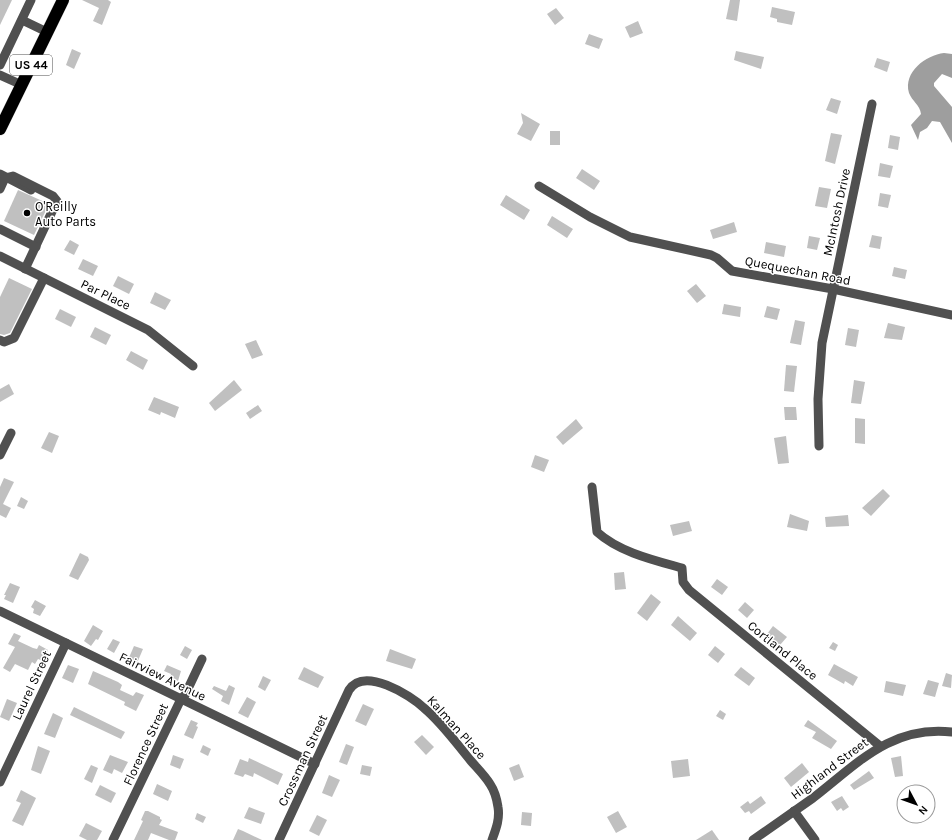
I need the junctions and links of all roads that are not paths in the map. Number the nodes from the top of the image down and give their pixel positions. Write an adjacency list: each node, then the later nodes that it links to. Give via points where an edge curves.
1 (31, 0): 3 (street)
2 (63, 0): 4 (highway, US 44)
3 (22, 20): 4 (street); 5 (street)
4 (47, 32): 8 (highway, US 44)
5 (2, 54): 6 (street)
6 (0, 65)
7 (0, 75): 8 (street)
8 (22, 85): 10 (highway, US 44)
9 (872, 104): 19 (street, McIntosh Drive)
10 (0, 130)
11 (3, 176): 13 (street); 15 (street, via 57,203)
12 (539, 186): 19 (street, Quequechan Road, via 630,237 710,255 732,271)
13 (0, 189)
14 (0, 229): 15 (street)
15 (36, 247): 17 (street)
16 (0, 258): 17 (street, Par Place)
17 (25, 269): 18 (street, Par Place)
18 (44, 278): 21 (street, via 14,338 4,342); 22 (street, Par Place, via 148,330)
19 (833, 289): 20 (street, Quequechan Road); 24 (street, McIntosh Drive, via 819,366)
20 (952, 315)
21 (0, 340)
22 (193, 366)
23 (11, 433): 25 (street)
24 (819, 446)
25 (0, 455)
26 (592, 487): 33 (street, Cortland Place, via 597,532 604,539 647,559 682,568 683,582 689,590)
27 (0, 611): 28 (street, Fairview Avenue)
28 (66, 643): 31 (street, Fairview Avenue); 35 (street, Laurel Street)
29 (202, 659): 31 (street, Florence Street)
30 (349, 690): 34 (street, Crossman Street); 39 (street, Kalman Place, via 359,682 380,683 406,695 432,715 490,784 499,812)
31 (181, 699): 34 (street, Fairview Avenue); 37 (street, Florence Street)
32 (952, 732): 33 (street, Highland Street, via 940,730 904,735)
33 (880, 746): 36 (street, Highland Street)
34 (315, 764): 38 (street, Crossman Street)
35 (0, 782)
36 (794, 811): 40 (street, Highland Street); 41 (street)
37 (113, 840)
38 (279, 840)
39 (492, 840)
40 (753, 840)
41 (815, 840)

